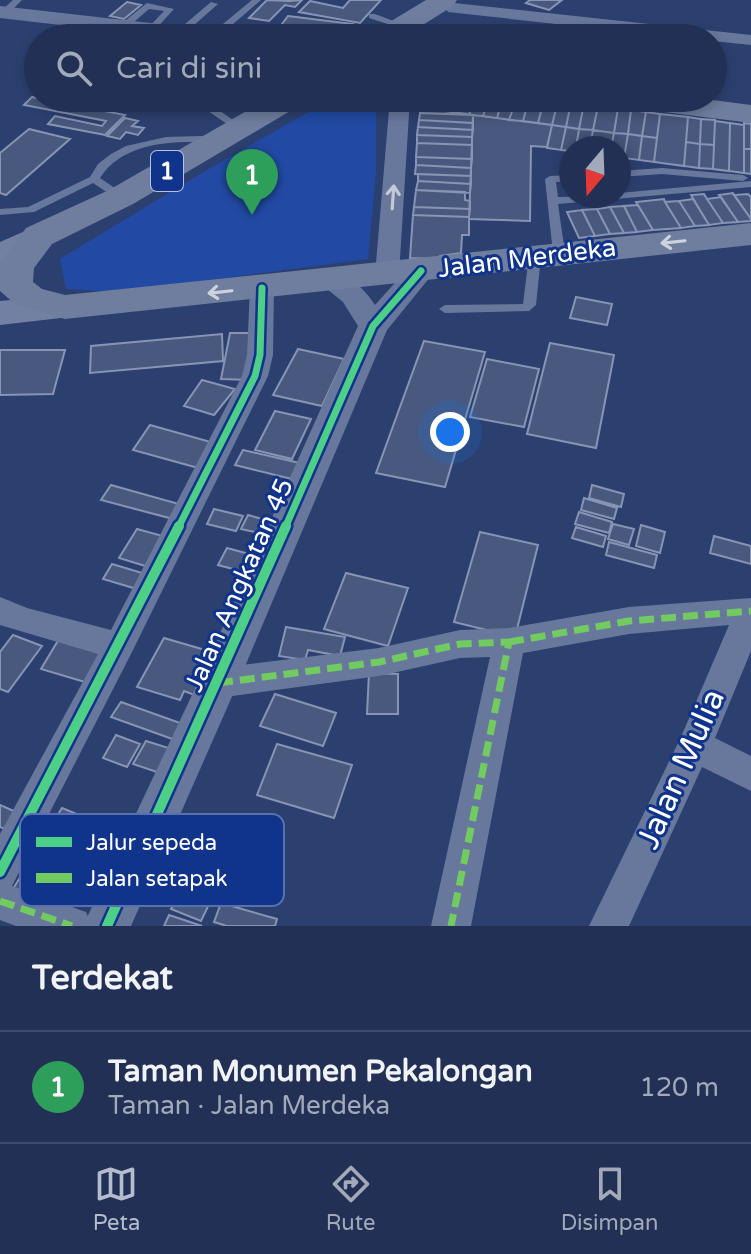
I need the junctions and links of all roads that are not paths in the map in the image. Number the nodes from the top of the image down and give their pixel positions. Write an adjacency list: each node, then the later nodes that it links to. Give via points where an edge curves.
1 (257, 0): 7 (lane)
2 (455, 3): 8 (highway); 9 (street)
3 (214, 4): 6 (lane)
4 (7, 8): 5 (street)
5 (111, 24)
6 (190, 24)
7 (235, 24)
8 (406, 24)
9 (606, 24)
10 (626, 24): 11 (street)
11 (683, 24)
12 (727, 29): 13 (street)
13 (751, 32)
14 (727, 37): 15 (street)
15 (751, 40)
16 (727, 97): 17 (highway)
17 (751, 100)
18 (727, 111): 22 (highway)
19 (215, 112): 21 (lane, via 230,122)
20 (400, 112): 35 (street, one-way to 20)
21 (257, 114): 26 (highway, 1)
22 (751, 114)
23 (631, 173): 25 (lane, via 662,171)
24 (559, 179): 28 (lane, via 550,179)
25 (751, 182): 27 (lane)
26 (107, 188): 30 (lane, via 30,210); 32 (highway, 1)
27 (631, 195)
28 (554, 201): 29 (lane); 33 (lane)
29 (559, 201)
30 (0, 212)
31 (751, 234): 33 (highway, Jalan Merdeka / 1, one-way to 33)
32 (39, 236): 34 (main road); 38 (highway, 1, via 16,266 16,287 29,297)
33 (547, 255): 35 (highway, Jalan Merdeka / 1); 39 (lane, via 525,308)
34 (0, 256)
35 (404, 273): 36 (highway, Jalan Merdeka / 1); 41 (street, Jalan Angkatan 45)
36 (330, 280): 37 (highway, Jalan Merdeka / 1); 41 (street, via 354,296)
37 (262, 288): 38 (highway, Jalan Merdeka / 1, one-way to 38); 45 (street, via 255,376)
38 (65, 307): 40 (main road)
39 (445, 309)
40 (0, 313)
41 (373, 326): 46 (street, Jalan Angkatan 45)
42 (0, 610): 45 (street)
43 (751, 612): 44 (street, via 634,619); 47 (street, Jalan Mulia)
44 (509, 642): 46 (street, via 460,644 379,662); 57 (street)
45 (119, 646): 49 (street)
46 (218, 683): 50 (street, Jalan Angkatan 45)
47 (695, 745): 48 (street); 58 (street, Jalan Mulia)
48 (751, 774)
49 (31, 814)
50 (158, 814)
51 (20, 834): 52 (street)
52 (0, 872)
53 (0, 901): 55 (street)
54 (116, 906): 56 (street, Jalan Angkatan 45)
55 (72, 926)
56 (107, 926)
57 (451, 926)
58 (609, 926)

